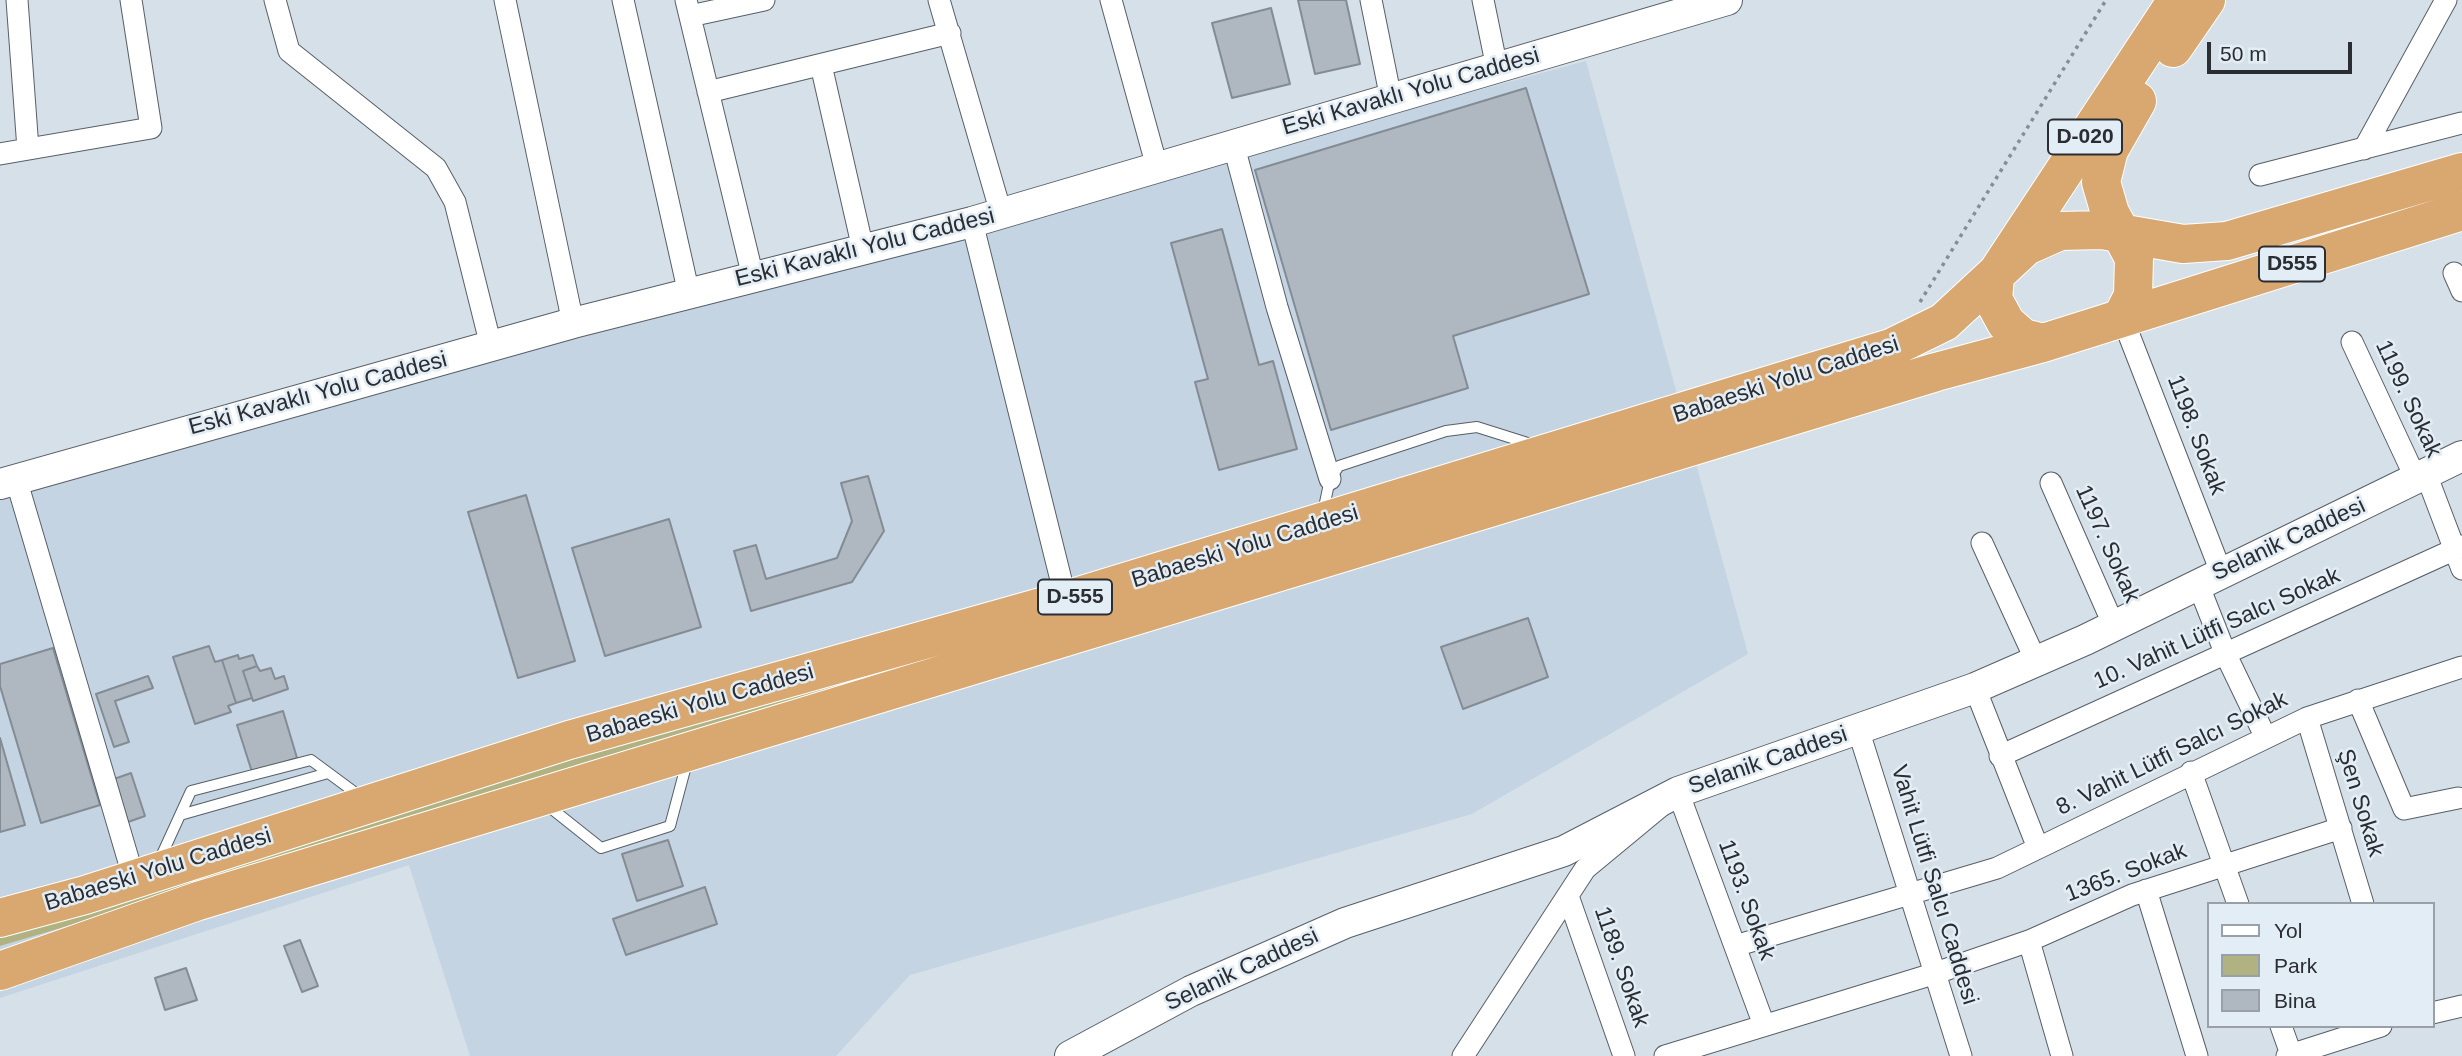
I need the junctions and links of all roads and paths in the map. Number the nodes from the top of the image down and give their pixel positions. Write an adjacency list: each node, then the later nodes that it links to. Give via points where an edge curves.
1 (18, 0): 24 (street)
2 (131, 0): 24 (street, via 151,128)
3 (275, 0): 43 (street, via 289,51 436,168 455,202)
4 (505, 0): 40 (street)
5 (623, 0): 37 (street)
6 (764, 0): 16 (street)
7 (939, 0): 17 (street)
8 (1111, 0): 27 (street)
9 (1371, 0): 21 (street)
10 (1483, 0): 19 (street)
11 (1727, 0): 19 (street, Eski Kavaklı Yolu Caddesi)
12 (2106, 0): 38 (path)
13 (2176, 0): 35 (highway, D-020)
14 (2206, 0): 33 (highway, D-020, via 2131,109 2103,167 2104,197)
15 (2445, 0): 25 (street)
16 (688, 8): 20 (street)
17 (950, 33): 18 (street); 31 (street)
18 (821, 65): 20 (street); 34 (street)
19 (1497, 68): 21 (street, Eski Kavaklı Yolu Caddesi)
20 (708, 92): 36 (street)
21 (1391, 99): 23 (street, Eski Kavaklı Yolu Caddesi)
22 (2462, 123): 25 (street)
23 (1233, 143): 27 (street, Eski Kavaklı Yolu Caddesi); 47 (street)
24 (28, 149): 26 (street)
25 (2364, 149): 29 (street)
26 (0, 153)
27 (1157, 167): 31 (street, Eski Kavaklı Yolu Caddesi)
28 (2462, 172): 33 (highway, Babaeski Yolu Caddesi / D-555, via 2227,242 2183,244)
29 (2260, 176)
30 (2462, 211): 39 (highway, Babaeski Yolu Caddesi / D555)
31 (1001, 213): 32 (street, Eski Kavaklı Yolu Caddesi)
32 (972, 222): 34 (street, Eski Kavaklı Yolu Caddesi); 55 (street)
33 (2120, 233): 35 (highway, Babaeski Yolu Caddesi / D-555, via 2060,230 2026,246); 39 (highway, via 2136,272 2133,296)
34 (863, 249): 36 (street, Eski Kavaklı Yolu Caddesi)
35 (1995, 276): 42 (highway, via 1993,299 2006,323 2023,338); 44 (highway, Babaeski Yolu Caddesi / D-555, via 1944,322 1891,348)
36 (753, 277): 37 (street, Eski Kavaklı Yolu Caddesi)
37 (689, 294): 40 (street, Eski Kavaklı Yolu Caddesi)
38 (1920, 303)
39 (2122, 317): 42 (highway, Babaeski Yolu Caddesi / D-555); 54 (street, 1198. Sokak)
40 (573, 323): 43 (street, Eski Kavaklı Yolu Caddesi)
41 (2352, 342): 46 (street, 1199. Sokak)
42 (2043, 343): 65 (highway, Babaeski Yolu Caddesi / D-555, via 1905,381)
43 (491, 346): 48 (street, Eski Kavaklı Yolu Caddesi)
44 (1557, 452): 47 (lane, via 1477,427 1446,431 1339,466); 50 (highway, Babaeski Yolu Caddesi / D-555)
45 (2462, 456): 46 (street, Selanik Caddesi)
46 (2421, 477): 52 (street, 1199. Sokak); 54 (street, Selanik Caddesi)
47 (1330, 479): 50 (lane)
48 (8, 481): 77 (street)
49 (2051, 483): 56 (street, 1197. Sokak)
50 (1320, 525): 55 (highway, Babaeski Yolu Caddesi / D-555)
51 (1982, 544): 58 (street)
52 (2459, 548): 53 (street, 1199. Sokak); 57 (street, 10. Vahit Lütfi Salcı Sokak)
53 (2462, 569)
54 (2209, 578): 56 (street, Selanik Caddesi); 57 (street, 1198. Sokak)
55 (1066, 600): 72 (highway, Babaeski Yolu Caddesi / D-555, via 569,740)
56 (2114, 625): 58 (street, Selanik Caddesi)
57 (2226, 655): 64 (street, 1198. Sokak); 66 (street, 10. Vahit Lütfi Salcı Sokak)
58 (2036, 662): 60 (street, Selanik Caddesi)
59 (2462, 667): 61 (street, 8. Vahit Lütfi Salcı Sokak)
60 (1975, 688): 63 (street, Selanik Caddesi); 66 (street)
61 (2358, 700): 62 (street, 8. Vahit Lütfi Salcı Sokak); 71 (street, via 2404,809)
62 (2307, 718): 64 (street, 8. Vahit Lütfi Salcı Sokak); 74 (street, Şen Sokak)
63 (1858, 729): 69 (street, Selanik Caddesi); 79 (street, Vahit Lütfi Salcı Caddesi)
64 (2265, 736): 67 (street, 8. Vahit Lütfi Salcı Sokak)
65 (689, 753): 70 (highway, Babaeski Yolu Caddesi / D-555); 70 (lane, via 670,826 601,848)
66 (2000, 756): 75 (street)
67 (2191, 772): 75 (street, 8. Vahit Lütfi Salcı Sokak); 76 (street)
68 (328, 773): 72 (lane); 73 (lane); 73 (lane, via 311,760 191,791)
69 (1678, 792): 80 (street, via 1585,869); 85 (street, 1193. Sokak); 95 (street, Selanik Caddesi, via 1564,851 1345,923 1191,991)
70 (538, 797): 86 (highway, Babaeski Yolu Caddesi / D-555, via 198,901)
71 (2461, 802)
72 (369, 803): 77 (highway, Babaeski Yolu Caddesi / D-555)
73 (180, 815): 77 (lane)
74 (2341, 828): 76 (street, 1365. Sokak); 82 (street, Şen Sokak)
75 (2038, 848): 79 (street, 8. Vahit Lütfi Salcı Sokak, via 1997,868)
76 (2224, 864): 78 (street, 1365. Sokak); 81 (street)
77 (144, 876): 83 (highway, Babaeski Yolu Caddesi / D-555)
78 (2146, 890): 84 (street, 1365. Sokak); 101 (street)
79 (1908, 894): 85 (street, 8. Vahit Lütfi Salcı Sokak); 87 (street, Vahit Lütfi Salcı Caddesi)
80 (1568, 896): 96 (street); 97 (street, 1189. Sokak)
81 (2237, 902)
82 (2362, 902)
83 (0, 918)
84 (2029, 941): 87 (street, 1365. Sokak); 100 (street)
85 (1735, 946): 90 (street, 1193. Sokak)
86 (0, 971)
87 (1933, 974): 90 (street, 1365. Sokak); 99 (street, Vahit Lütfi Salcı Caddesi)
88 (2462, 1007): 89 (street)
89 (2434, 1013)
90 (1764, 1025): 98 (street, 1365. Sokak)
91 (2282, 1028): 94 (street)
92 (2377, 1028): 93 (street)
93 (2341, 1048): 94 (street)
94 (2289, 1055)
95 (1070, 1056)
96 (1463, 1056)
97 (1623, 1056)
98 (1665, 1056)
99 (1961, 1056)
100 (2062, 1056)
101 (2197, 1056)

